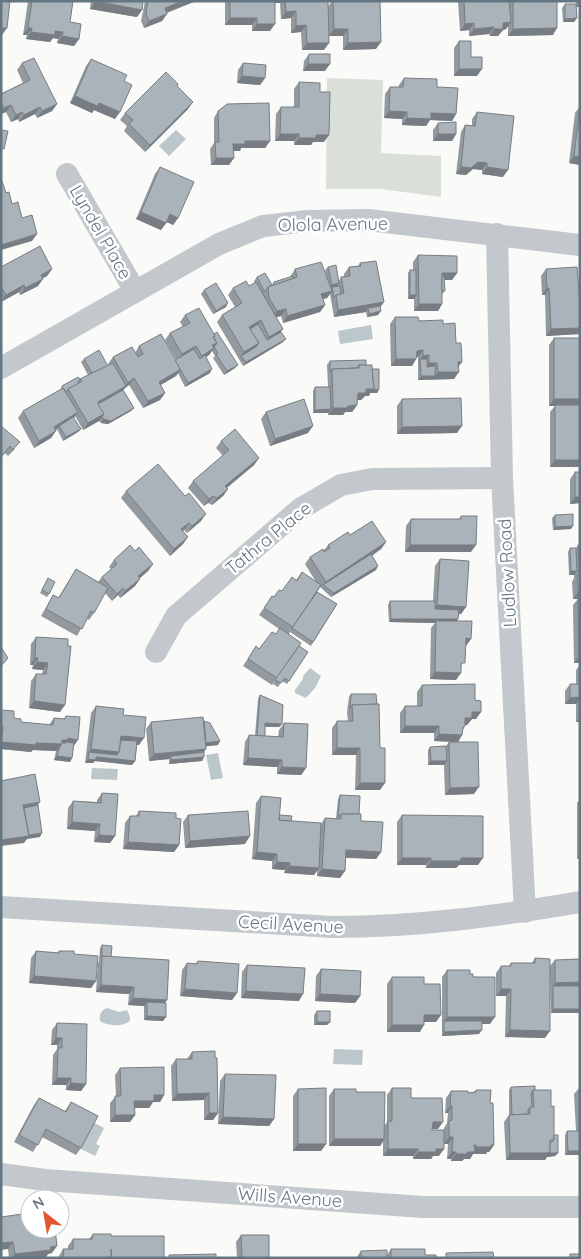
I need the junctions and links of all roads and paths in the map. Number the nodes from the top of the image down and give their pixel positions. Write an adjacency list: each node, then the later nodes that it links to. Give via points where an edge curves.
1 (67, 174): 4 (street, Lyndel Place)
2 (497, 234): 3 (street, Olola Avenue); 4 (street, Olola Avenue, via 368,220 263,226 219,244); 6 (street, Ludlow Road)
3 (580, 245)
4 (135, 291): 5 (street, Olola Avenue)
5 (1, 368)
6 (502, 478): 7 (street, Tathra Place, via 372,478 342,485 300,509 182,610); 10 (street, Ludlow Road)
7 (156, 652)
8 (580, 902): 10 (street, Cecil Avenue)
9 (1, 907): 10 (street, Cecil Avenue, via 333,927 418,924)
10 (525, 912)
11 (1, 1174): 12 (street, Wills Avenue, via 45,1180 423,1207)
12 (580, 1207)

